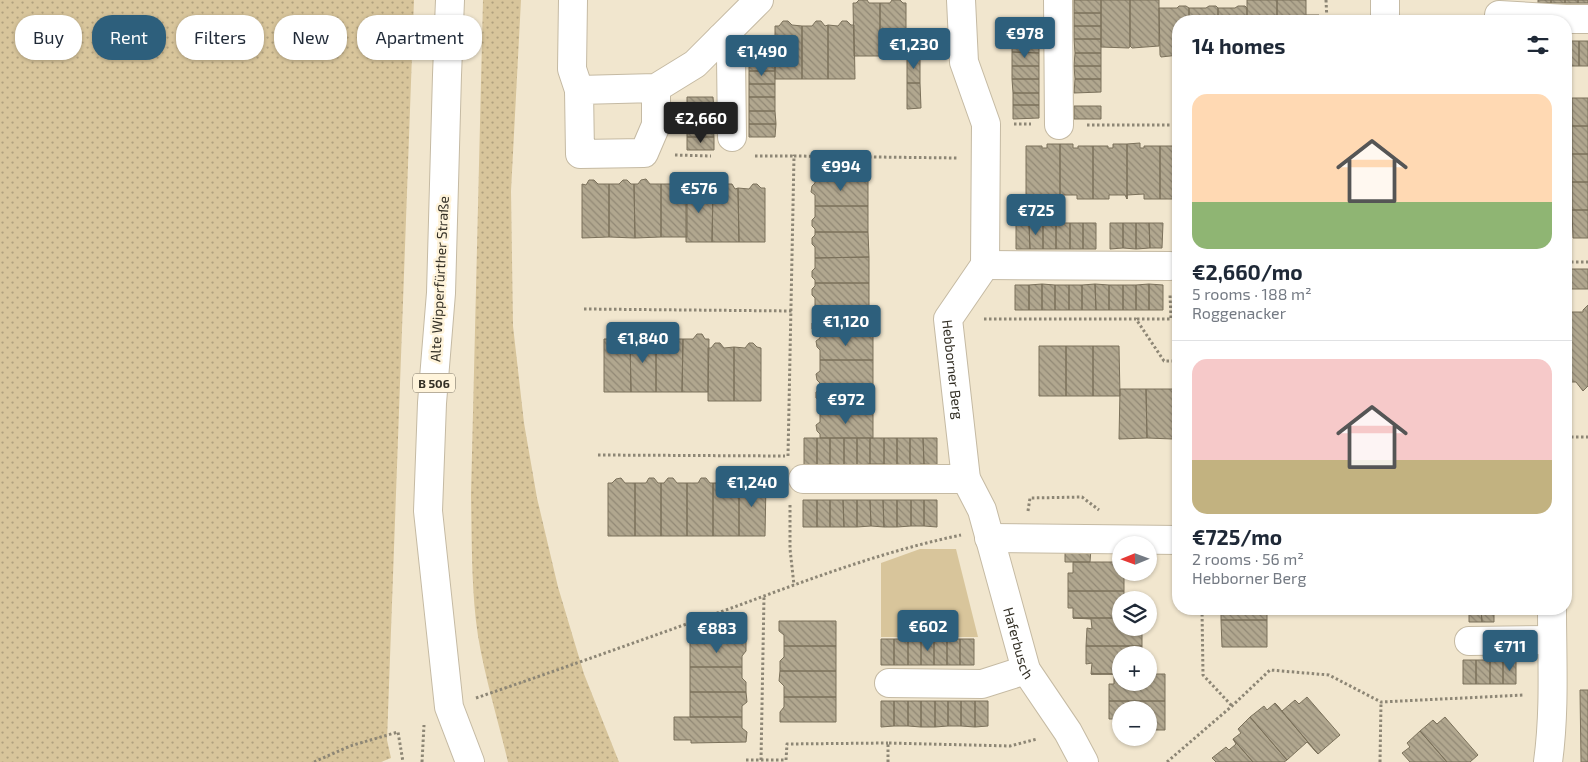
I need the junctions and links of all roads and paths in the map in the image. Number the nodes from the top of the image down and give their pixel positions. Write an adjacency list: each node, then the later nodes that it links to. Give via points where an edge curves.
1 (450, 0): 62 (street, Alte Wipperfürther Straße / B 506, via 441,293 428,511 449,707)
2 (573, 0): 16 (street, via 572,69)
3 (759, 0): 14 (street)
4 (961, 0): 23 (street, via 964,62 986,124)
5 (1058, 0): 17 (street)
6 (1326, 0): 9 (path)
7 (1385, 0): 10 (street)
8 (1496, 12): 11 (street)
9 (1326, 15)
10 (1385, 15)
11 (1526, 15)
12 (1572, 19): 13 (street)
13 (1588, 19)
14 (721, 38): 15 (street, via 695,64); 18 (street, via 732,57)
15 (656, 88): 16 (street); 16 (street, via 656,125 644,153 580,154)
16 (579, 90)
17 (1059, 125)
18 (732, 138)
19 (685, 156): 20 (path)
20 (697, 156)
21 (764, 156): 22 (path)
22 (794, 156): 23 (path); 29 (path)
23 (986, 158): 26 (street)
24 (1572, 262): 25 (path)
25 (1588, 262)
26 (985, 266): 27 (street); 30 (street, Hebborner Berg)
27 (1170, 266): 31 (path, via 1171,319)
28 (584, 309): 29 (path)
29 (792, 311): 37 (path)
30 (948, 319): 31 (path); 38 (street, Hebborner Berg)
31 (1136, 319): 32 (path, via 1164,361)
32 (1172, 361)
33 (1572, 437): 34 (path)
34 (1588, 437)
35 (598, 454): 36 (path)
36 (779, 456)
37 (796, 471): 38 (street)
38 (966, 479): 42 (street, Hebborner Berg)
39 (790, 504): 44 (path)
40 (1101, 511): 41 (path, via 1082,497 1030,498)
41 (1028, 515)
42 (986, 526): 43 (street); 44 (path); 50 (street, Haferbusch)
43 (1172, 539)
44 (794, 585): 45 (path)
45 (764, 596): 53 (path); 59 (path)
46 (1202, 615): 55 (path, via 1202,675)
47 (1552, 615): 48 (street)
48 (1552, 640): 49 (street); 52 (street)
49 (1469, 641)
50 (1026, 670): 51 (street, via 982,684); 56 (street, Haferbusch)
51 (889, 684)
52 (1553, 693): 54 (path); 67 (street)
53 (487, 694)
54 (1381, 702): 55 (path, via 1329,676 1270,670); 66 (path)
55 (1232, 706): 65 (path)
56 (1068, 732): 57 (path, via 1010,746); 64 (street, Haferbusch)
57 (888, 743): 59 (path, via 787,744 786,760); 63 (path)
58 (746, 760): 59 (path)
59 (762, 760)
60 (314, 762): 61 (path, via 350,746 398,732)
61 (403, 762)
62 (470, 762)
63 (888, 762)
64 (1084, 762)
65 (1167, 762)
66 (1380, 762)
67 (1548, 762)

